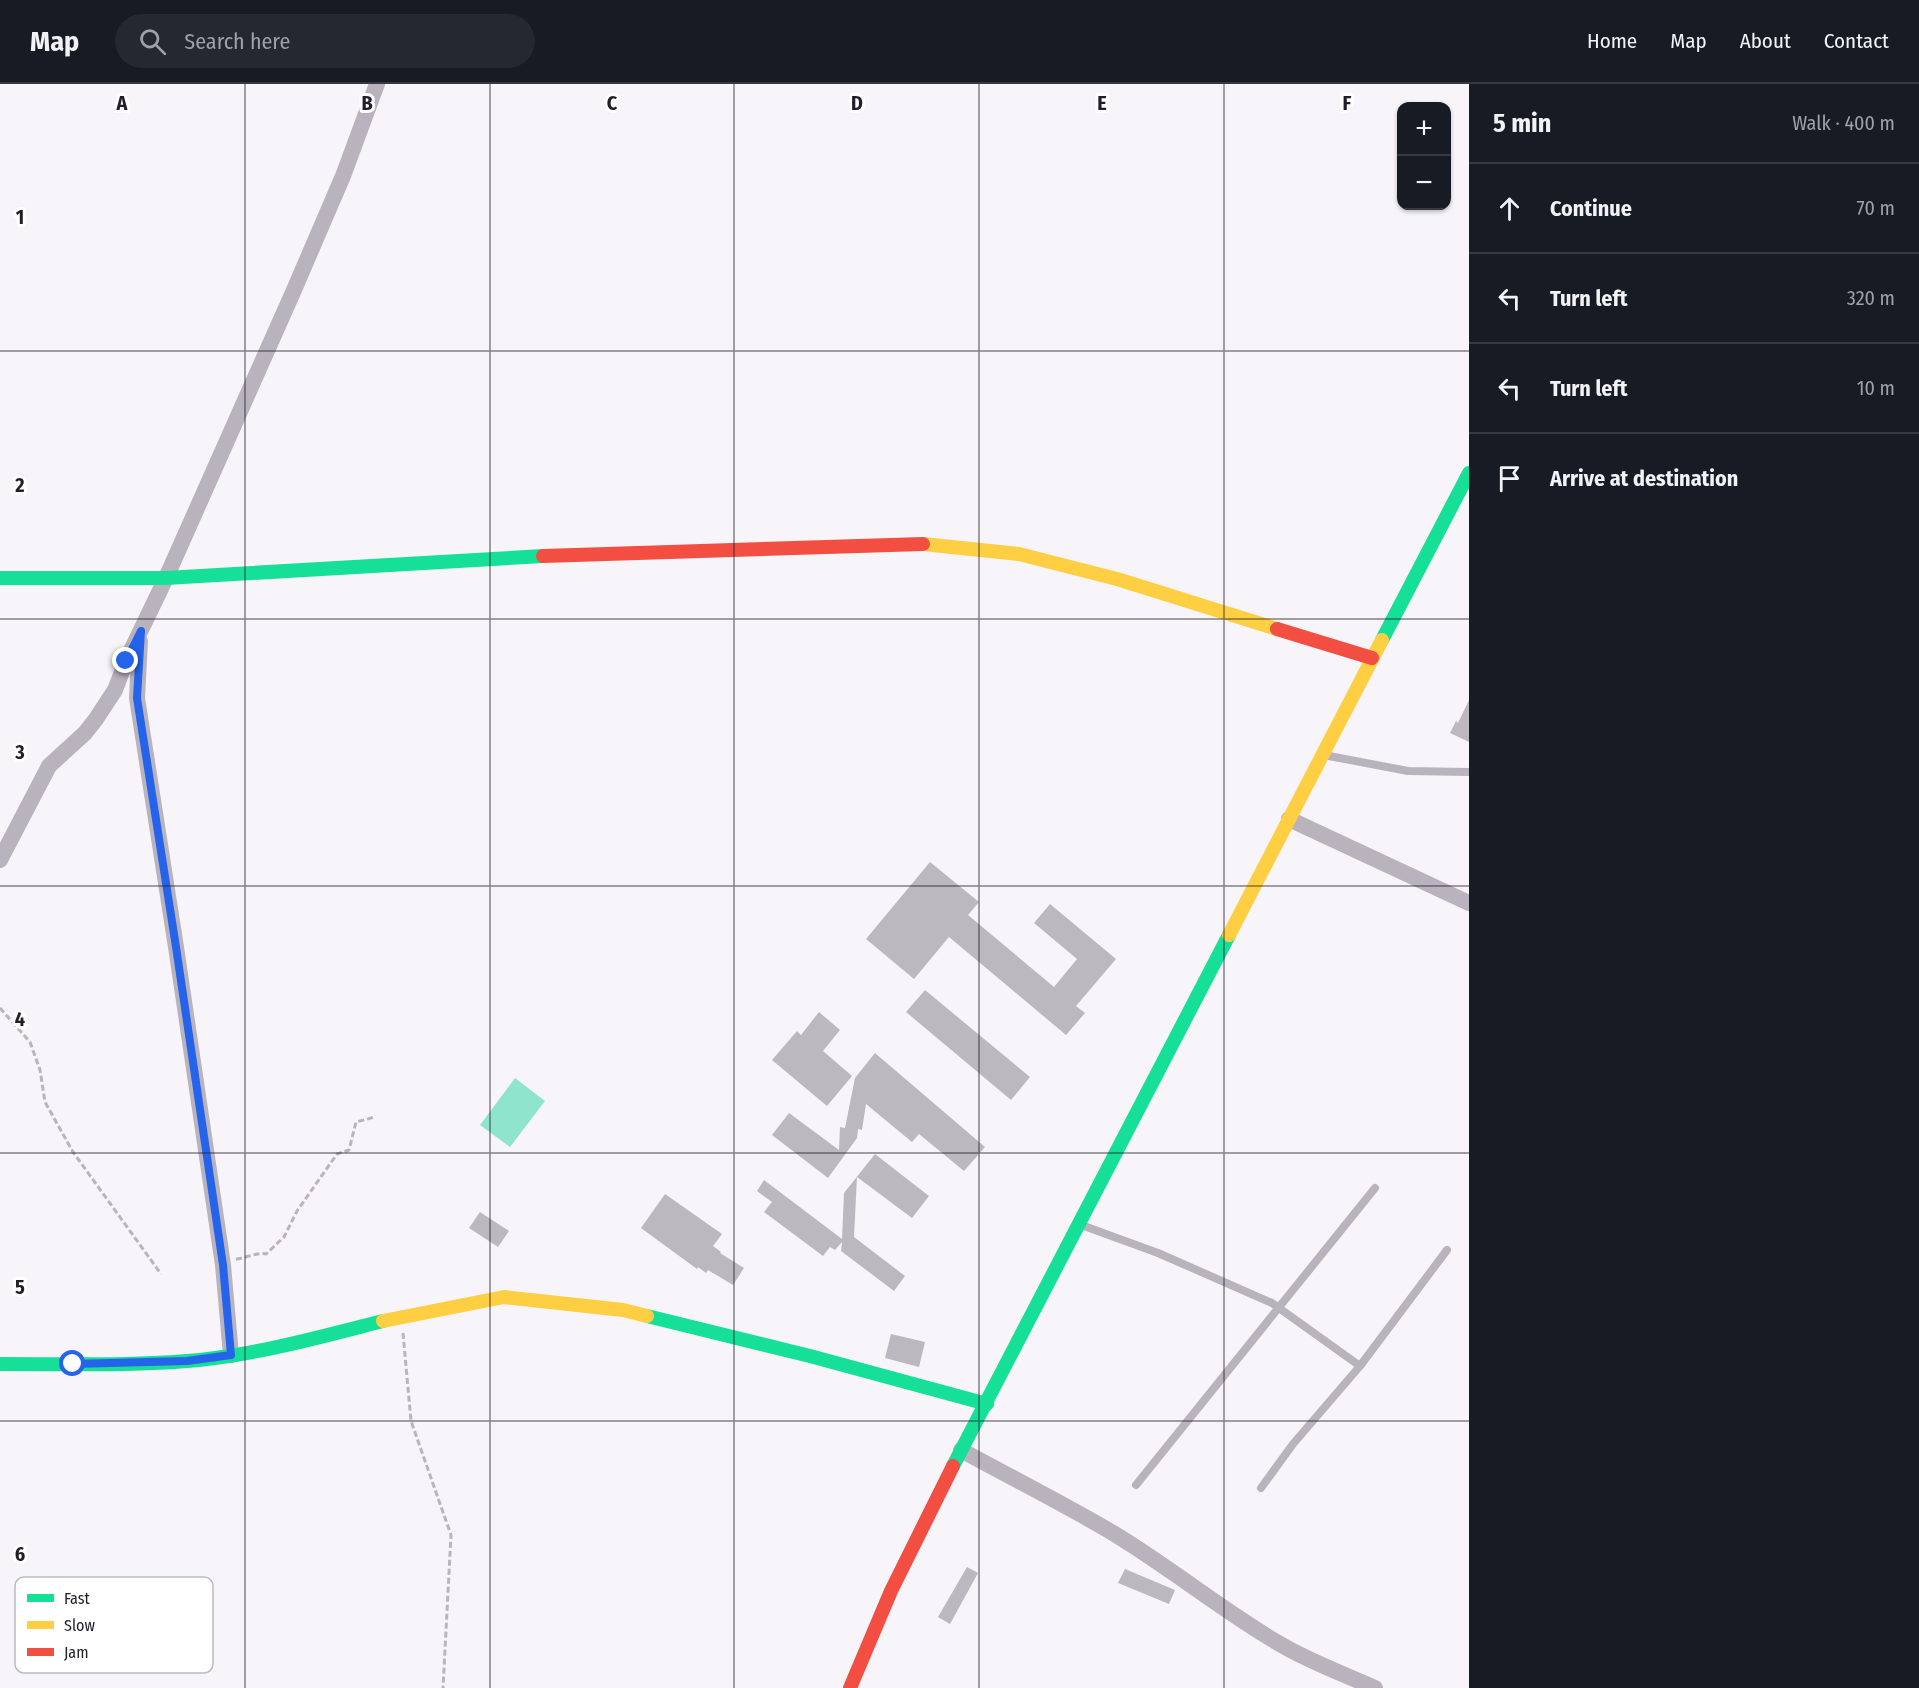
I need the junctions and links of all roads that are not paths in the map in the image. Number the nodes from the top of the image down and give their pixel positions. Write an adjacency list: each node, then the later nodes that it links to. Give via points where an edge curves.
1 (377, 84): 4 (street, via 343,176)
2 (1469, 473): 6 (main road)
3 (0, 578): 4 (main road)
4 (166, 578): 5 (street); 6 (main road, via 585,553 929,544 1019,554 1117,579)
5 (141, 631): 10 (street, via 115,690 85,733 49,766); 16 (street, via 137,698 223,1265)
6 (1372, 658): 7 (main road)
7 (1322, 755): 8 (lane, via 1408,771); 9 (main road)
8 (1469, 772)
9 (1289, 819): 11 (street); 13 (main road)
10 (0, 860)
11 (1469, 903)
12 (1375, 1188): 15 (lane)
13 (1079, 1224): 15 (lane, via 1158,1252); 19 (main road)
14 (1447, 1250): 18 (lane)
15 (1279, 1308): 18 (lane); 21 (lane)
16 (231, 1355): 17 (main road, via 187,1361); 19 (main road, via 504,1297 623,1310)
17 (0, 1364)
18 (1360, 1366): 22 (lane)
19 (987, 1404): 20 (main road)
20 (961, 1450): 23 (main road, via 891,1592); 24 (street, via 1113,1533 1282,1646)
21 (1136, 1485)
22 (1261, 1488)
23 (850, 1688)
24 (1376, 1688)

